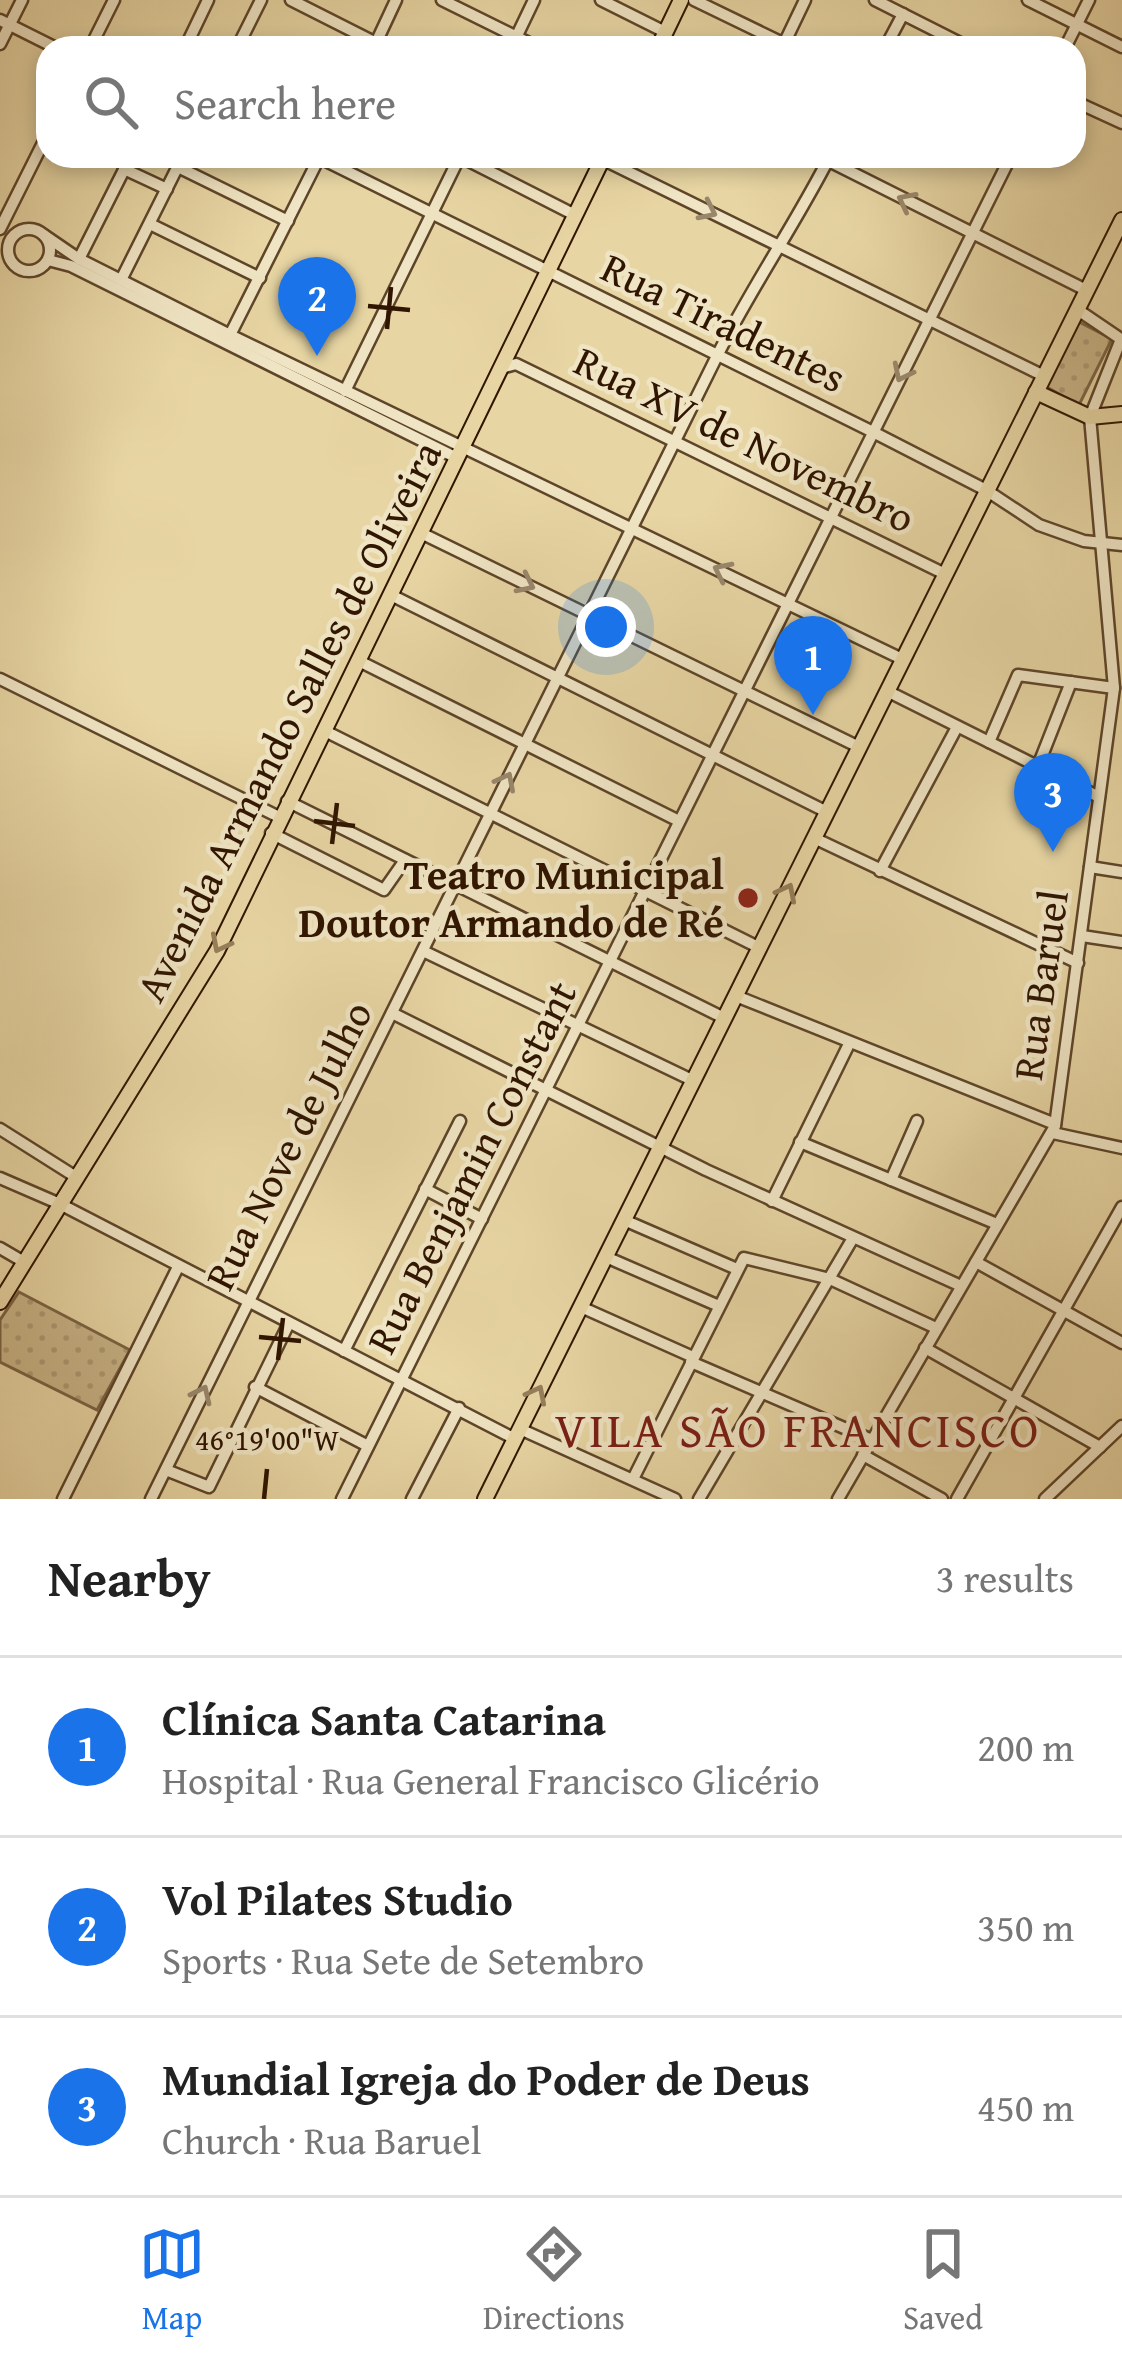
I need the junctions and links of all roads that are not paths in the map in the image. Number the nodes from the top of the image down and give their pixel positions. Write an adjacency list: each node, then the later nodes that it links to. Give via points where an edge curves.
1 (22, 0): 17 (street)
2 (114, 0): 20 (street)
3 (208, 0): 21 (street)
4 (261, 0): 22 (street)
5 (291, 0): 23 (street)
6 (397, 0): 24 (street)
7 (442, 0): 25 (street)
8 (534, 0): 26 (street)
9 (601, 0): 19 (street)
10 (681, 0): 19 (main road)
11 (694, 0): 28 (street)
12 (805, 0): 29 (street)
13 (875, 0): 16 (street)
14 (1028, 0): 18 (street)
15 (1089, 0): 18 (street)
16 (903, 14): 30 (street); 31 (street)
17 (5, 22): 33 (street); 34 (street)
18 (1077, 24): 32 (street); 35 (street)
19 (665, 32): 27 (main road)
20 (96, 36)
21 (190, 36)
22 (243, 36)
23 (359, 36)
24 (382, 36)
25 (504, 36)
26 (517, 36)
27 (663, 36)
28 (766, 36)
29 (790, 36)
30 (891, 36)
31 (946, 36)
32 (1071, 36)
33 (36, 38)
34 (0, 44)
35 (1122, 47)
36 (1086, 106): 37 (street)
37 (1122, 123)
38 (36, 158): 57 (street)
39 (178, 168): 51 (street)
40 (192, 168): 55 (street)
41 (312, 168): 55 (street)
42 (342, 168): 52 (street, Rua Tiradentes)
43 (454, 168): 52 (street)
44 (483, 168): 53 (street)
45 (597, 168): 53 (main road, Avenida Armando Salles de Oliveira)
46 (624, 168): 61 (street, one-way to 61)
47 (820, 168): 61 (street, Rua Nove de Julho)
48 (844, 168): 60 (street, one-way to 48)
49 (1005, 168): 60 (street, Rua Benjamin Constant)
50 (124, 169): 51 (street); 63 (street)
51 (167, 189): 56 (street)
52 (432, 214): 65 (street, Rua Tiradentes); 75 (street)
53 (575, 215): 65 (main road, Avenida Armando Salles de Oliveira)
54 (1122, 220): 68 (main road)
55 (288, 221): 66 (street)
56 (150, 224): 66 (street); 67 (street)
57 (3, 228): 58 (street); 58 (street); 62 (street)
58 (31, 229): 59 (street)
59 (44, 235): 63 (street); 64 (street)
60 (972, 235): 68 (street); 70 (street, Rua Benjamin Constant)
61 (781, 246): 70 (street); 72 (street, Rua Nove de Julho)
62 (5, 258): 64 (street, via 31,271)
63 (79, 259): 67 (street)
64 (48, 260): 81 (street)
65 (548, 272): 72 (street, Rua Tiradentes); 73 (main road, Avenida Armando Salles de Oliveira)
66 (260, 278): 71 (street)
67 (121, 280): 71 (street)
68 (1086, 290): 69 (main road)
69 (1078, 310): 74 (main road); 78 (street, via 1121,339)
70 (928, 320): 74 (street); 79 (street, Rua Benjamin Constant, one-way to 79)
71 (230, 335): 75 (street)
72 (716, 356): 79 (street, Rua Tiradentes); 80 (street, Rua Nove de Julho)
73 (508, 366): 80 (street, Rua XV de Novembro); 81 (main road, Avenida Armando Salles de Oliveira)
74 (1044, 376): 76 (main road)
75 (345, 391): 81 (street)
76 (1036, 392): 78 (main road); 82 (main road)
77 (1122, 414): 78 (main road)
78 (1090, 417): 86 (street, Rua Baruel)
79 (873, 432): 82 (street, Rua Tiradentes); 83 (street, Rua Benjamin Constant)
80 (675, 441): 83 (street, Rua XV de Novembro); 84 (street, Rua Nove de Julho)
81 (460, 452): 84 (street); 85 (main road, Avenida Armando Salles de Oliveira)
82 (986, 490): 86 (street, Rua Tiradentes, via 1051,530); 88 (main road)
83 (831, 516): 88 (street, Rua XV de Novembro); 90 (street, Rua Benjamin Constant)
84 (634, 528): 90 (street, one-way to 84); 91 (street, Rua Nove de Julho)
85 (421, 533): 89 (main road, Avenida Armando Salles de Oliveira); 91 (street, one-way to 91)
86 (1103, 544): 87 (street, Rua Tiradentes); 99 (street, Rua Baruel)
87 (1122, 545)
88 (945, 574): 92 (main road)
89 (391, 595): 93 (main road, Avenida Armando Salles de Oliveira); 94 (street)
90 (785, 602): 92 (street); 97 (street, Rua Benjamin Constant)
91 (590, 615): 94 (street, Rua Nove de Julho); 97 (street)
92 (902, 659): 98 (main road)
93 (359, 661): 101 (main road, Avenida Armando Salles de Oliveira); 103 (street)
94 (558, 677): 103 (street, Rua Nove de Julho); 105 (street)
95 (0, 679): 111 (street)
96 (1071, 682): 99 (street); 102 (street, via 1015,677); 106 (street)
97 (745, 690): 104 (street); 105 (street, Rua Benjamin Constant)
98 (886, 691): 100 (street); 104 (main road)
99 (1116, 693): 107 (street, Rua Baruel)
100 (957, 727): 102 (street); 117 (street)
101 (323, 730): 108 (main road, Avenida Armando Salles de Oliveira); 110 (street)
102 (988, 742): 106 (street)
103 (525, 743): 110 (street, Rua Nove de Julho, one-way to 103); 112 (street)
104 (859, 747): 109 (main road)
105 (712, 755): 109 (street); 112 (street, Rua Benjamin Constant)
106 (1038, 766): 107 (street)
107 (1099, 797): 116 (street, Rua Baruel)
108 (287, 801): 111 (main road, Avenida Armando Salles de Oliveira); 115 (street)
109 (826, 812): 114 (main road)
110 (489, 815): 119 (street, Rua Nove de Julho); 120 (street)
111 (279, 818): 113 (main road, Avenida Armando Salles de Oliveira)
112 (679, 821): 120 (street, Rua Benjamin Constant)
113 (272, 833): 115 (street, via 384,890); 141 (main road, Avenida Armando Salles de Oliveira, one-way to 141, via 217,951)
114 (814, 838): 117 (street); 123 (main road, one-way to 114)
115 (404, 860): 119 (street)
116 (1090, 867): 118 (street); 121 (street, Rua Baruel)
117 (880, 871): 126 (street)
118 (1122, 872)
119 (456, 885): 124 (street, Rua Nove de Julho); 125 (street)
120 (643, 892): 123 (street); 125 (street, Rua Benjamin Constant)
121 (1082, 936): 122 (street); 126 (street, Rua Baruel)
122 (1122, 942)
123 (760, 948): 127 (main road)
124 (423, 951): 128 (street, Rua Nove de Julho); 130 (street)
125 (610, 962): 129 (street); 130 (street, Rua Benjamin Constant)
126 (1078, 963): 136 (street, Rua Baruel)
127 (736, 996): 129 (main road); 131 (street)
128 (392, 1012): 133 (street); 162 (street, Rua Nove de Julho)
129 (724, 1018): 132 (main road)
130 (578, 1027): 132 (street); 133 (street, Rua Benjamin Constant)
131 (849, 1044): 136 (street); 138 (street)
132 (694, 1081): 139 (main road)
133 (546, 1092): 139 (street); 148 (street, Rua Benjamin Constant)
134 (460, 1121): 144 (street)
135 (917, 1121): 143 (street)
136 (1054, 1128): 140 (street); 150 (street)
137 (0, 1130): 141 (street)
138 (800, 1142): 143 (street); 145 (street)
139 (661, 1148): 145 (street); 149 (main road)
140 (1122, 1148)
141 (76, 1177): 146 (main road, Avenida Armando Salles de Oliveira)
142 (0, 1178): 146 (street)
143 (891, 1180): 150 (street)
144 (425, 1189): 148 (street); 170 (street)
145 (772, 1201): 152 (street)
146 (60, 1204): 155 (main road, Avenida Armando Salles de Oliveira); 157 (street)
147 (1122, 1207): 151 (street)
148 (482, 1219): 172 (street, Rua Benjamin Constant)
149 (624, 1220): 154 (main road); 158 (street)
150 (997, 1224): 156 (street)
151 (1118, 1224): 165 (street)
152 (853, 1238): 159 (street); 160 (street)
153 (0, 1248): 155 (street)
154 (606, 1257): 163 (street); 164 (main road)
155 (24, 1262): 161 (main road, Avenida Armando Salles de Oliveira)
156 (976, 1262): 160 (street); 165 (street)
157 (178, 1267): 162 (street); 185 (street)
158 (737, 1269): 159 (street, via 753,1257); 163 (street)
159 (830, 1279): 167 (street); 174 (street)
160 (962, 1286): 167 (street)
161 (0, 1302)
162 (246, 1302): 166 (street); 183 (street, Rua Nove de Julho, one-way to 162)
163 (719, 1306): 171 (street)
164 (581, 1307): 171 (street); 178 (main road, one-way to 164)
165 (1063, 1310): 168 (street); 175 (street)
166 (289, 1323): 170 (street); 173 (street)
167 (936, 1328): 169 (street)
168 (1122, 1343)
169 (925, 1348): 175 (street); 179 (street)
170 (344, 1352): 172 (street)
171 (692, 1359): 174 (street); 184 (street)
172 (402, 1379): 176 (street); 180 (street, Rua Benjamin Constant)
173 (255, 1387): 180 (street); 183 (street, via 209,1487)
174 (763, 1391): 179 (street); 191 (street)
175 (1012, 1400): 181 (street); 194 (street)
176 (459, 1408): 178 (street); 188 (street)
177 (1122, 1426): 181 (street)
178 (518, 1434): 184 (street); 189 (main road)
179 (872, 1440): 182 (street)
180 (368, 1446): 187 (street, Rua Benjamin Constant)
181 (1100, 1447): 195 (street)
182 (863, 1455): 192 (street); 193 (street)
183 (166, 1469): 186 (street, Rua Nove de Julho)
184 (633, 1479): 190 (street)
185 (62, 1499)
186 (151, 1499)
187 (342, 1499)
188 (412, 1499)
189 (485, 1499)
190 (675, 1499)
191 (699, 1499)
192 (838, 1499)
193 (942, 1499)
194 (957, 1499)
195 (1045, 1499)

